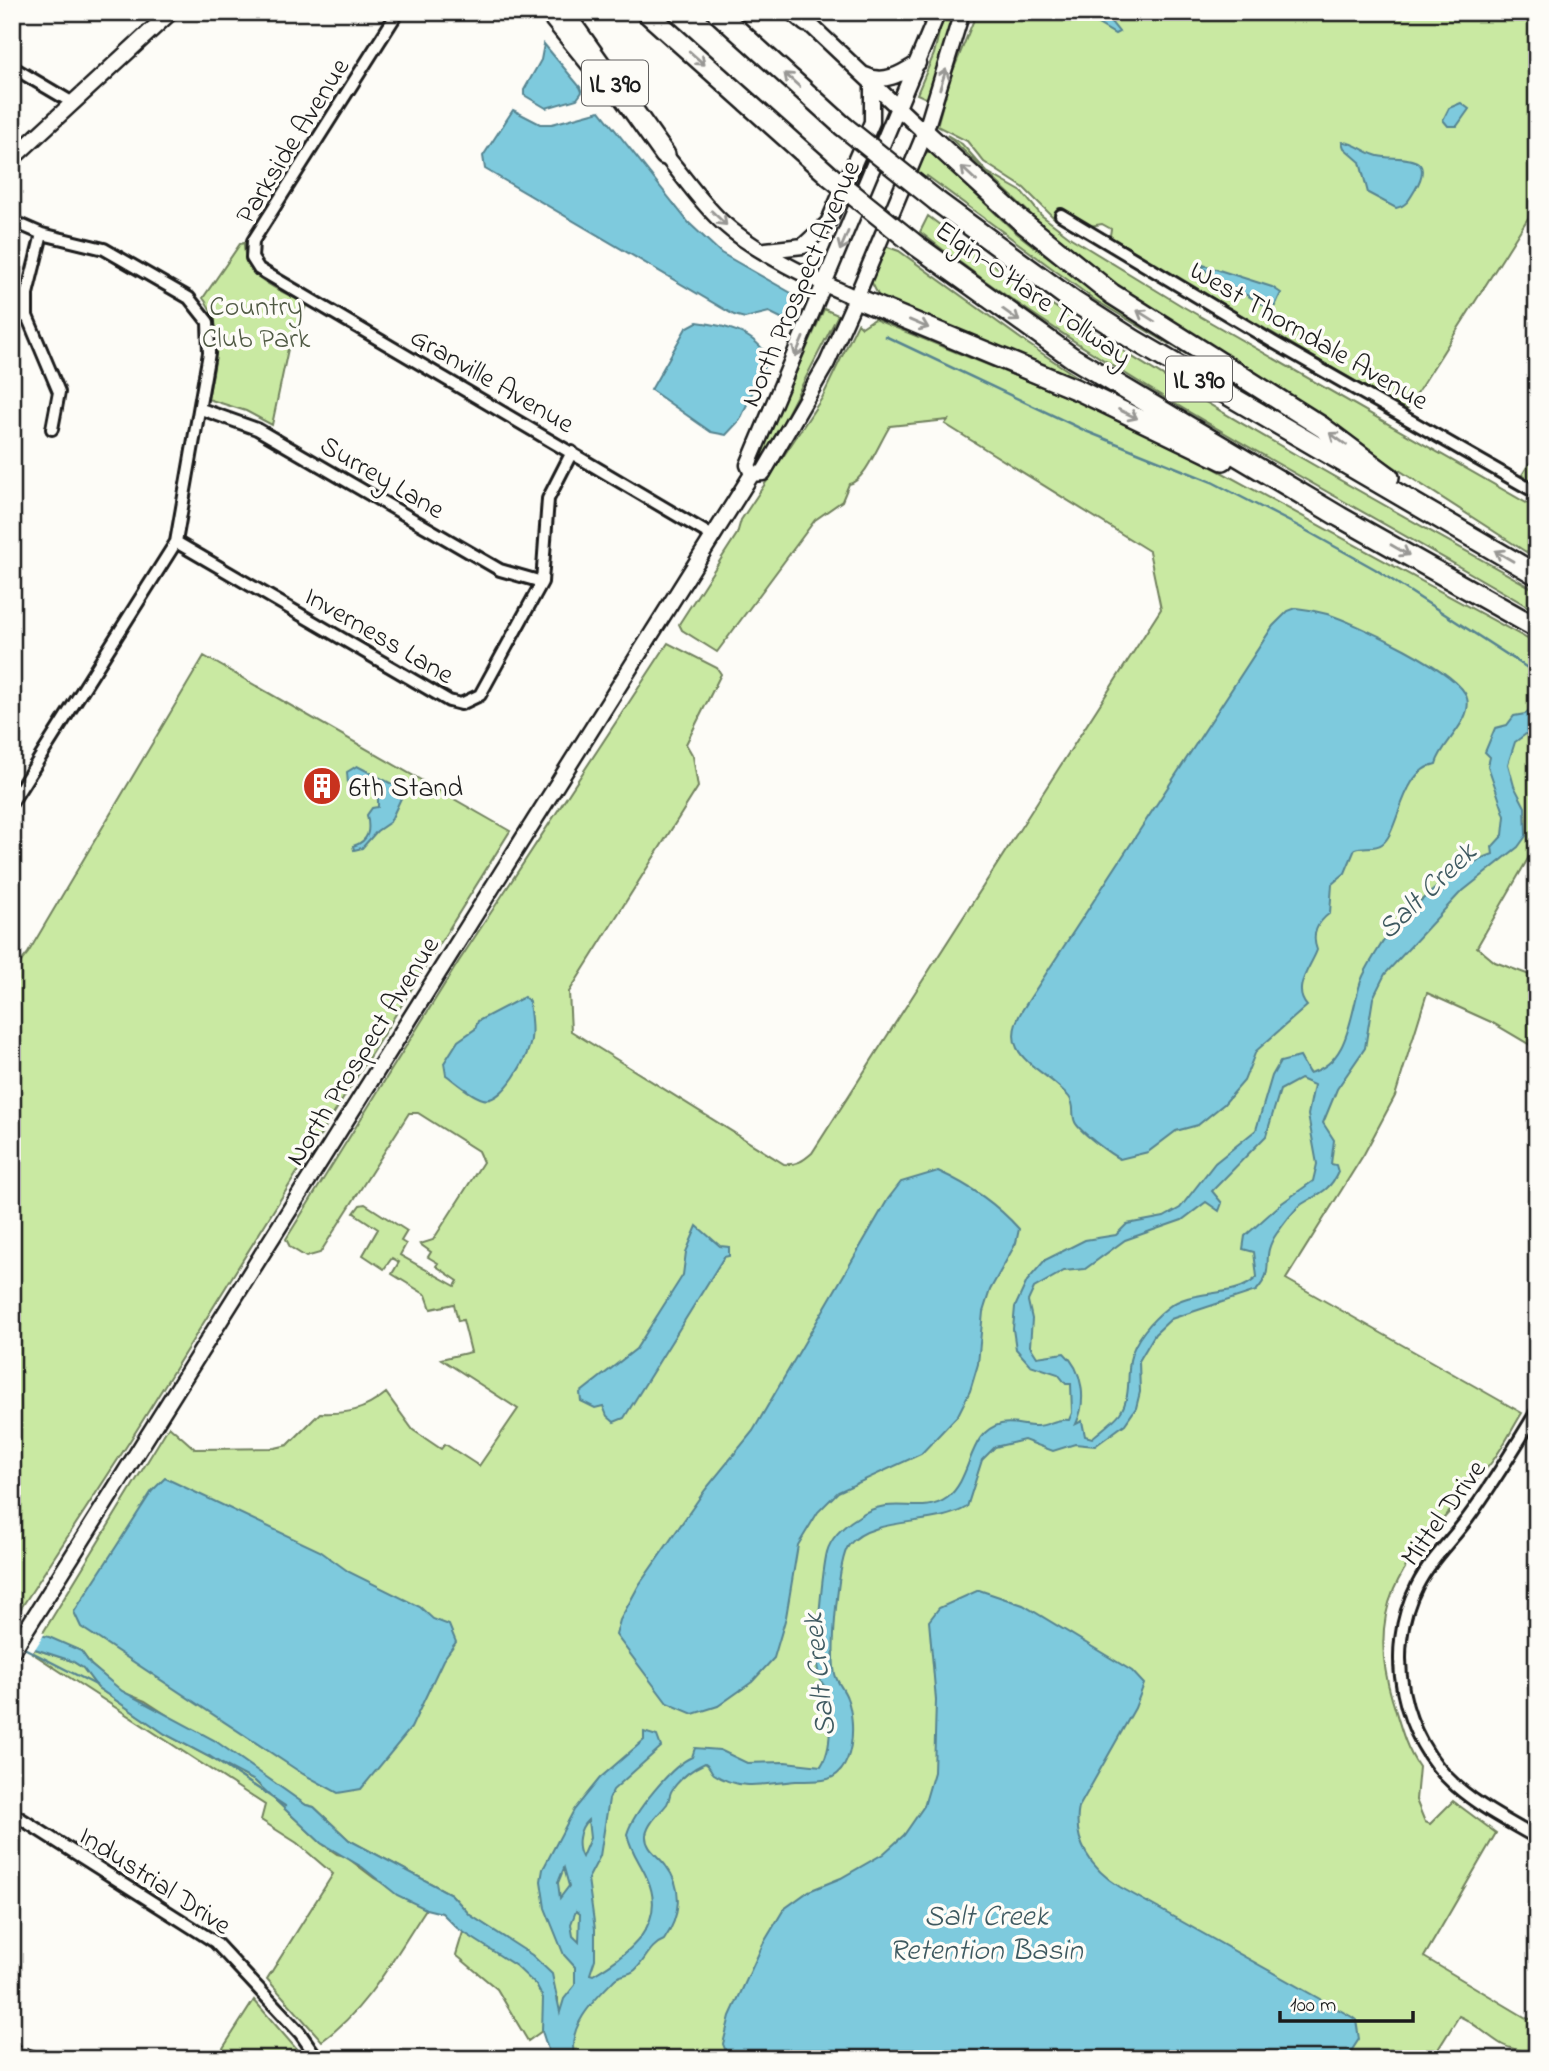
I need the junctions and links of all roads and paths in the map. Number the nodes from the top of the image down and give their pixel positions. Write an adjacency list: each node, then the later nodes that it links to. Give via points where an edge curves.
1 (171, 12): 14 (main road)
2 (398, 12): 23 (street, Parkside Avenue, via 253,241)
3 (546, 12): 17 (main road)
4 (563, 12): 17 (highway, IL 390)
5 (646, 12): 35 (highway, Elgin-O'Hare Tollway / IL 390, one-way to 35, bridge, via 831,177 916,246 1073,358)
6 (717, 12): 37 (highway, Elgin-O'Hare Tollway / IL 390, one-way to 6, bridge, via 1228,397 1073,301 843,126)
7 (938, 12): 10 (main road, North Prospect Avenue)
8 (962, 12): 16 (main road, North Prospect Avenue, one-way to 8)
9 (800, 15): 12 (main road)
10 (918, 63): 12 (main road, via 893,78 871,78); 15 (main road, North Prospect Avenue)
11 (12, 67): 14 (street)
12 (858, 71): 13 (main road)
13 (872, 84): 15 (main road); 22 (main road, via 872,122 828,223 803,246)
14 (73, 103): 18 (main road)
15 (898, 110): 16 (main road); 24 (main road, North Prospect Avenue, one-way to 24)
16 (925, 133): 27 (main road, North Prospect Avenue); 37 (highway, one-way to 16, via 1322,427 1112,294 1030,229)
17 (665, 155): 22 (main road, one-way to 22, via 720,220)
18 (12, 159)
19 (1061, 215): 34 (street, West Thorndale Avenue)
20 (12, 221): 21 (street)
21 (42, 234): 25 (street); 30 (street, via 104,248 195,304 208,322)
22 (766, 250): 24 (main road, via 773,258)
23 (252, 258): 32 (street, Granville Avenue, via 259,269)
24 (826, 284): 27 (main road); 33 (main road, North Prospect Avenue, one-way to 33, via 748,465)
25 (27, 294): 26 (street); 28 (street)
26 (12, 296)
27 (856, 298): 33 (main road, North Prospect Avenue, via 827,363 789,430 763,473); 35 (highway, one-way to 35, via 1091,396)
28 (27, 316): 29 (street); 31 (street, via 59,393)
29 (12, 317)
30 (201, 410): 38 (street); 40 (street, Surrey Lane, via 257,429 500,570)
31 (52, 429)
32 (572, 452): 36 (street, Granville Avenue); 40 (street, Inverness Lane, via 548,499)
33 (752, 474): 36 (main road, North Prospect Avenue)
34 (1537, 493)
35 (1340, 517): 41 (highway, Elgin-O'Hare Tollway / IL 390, one-way to 41)
36 (714, 537): 44 (main road, North Prospect Avenue)
37 (1472, 537): 39 (highway, Elgin-O'Hare Tollway / IL 390, one-way to 37)
38 (176, 542): 40 (street, Inverness Lane, via 461,704 480,695); 42 (street)
39 (1537, 575)
40 (542, 582)
41 (1537, 628)
42 (12, 802)
43 (1537, 1410): 46 (street, Mittel Drive, via 1477,1505 1418,1584 1400,1651 1410,1720 1435,1764 1474,1800)
44 (12, 1652)
45 (12, 1813): 47 (street, Industrial Drive, via 215,1942 300,2033)
46 (1537, 1838)
47 (318, 2059)

